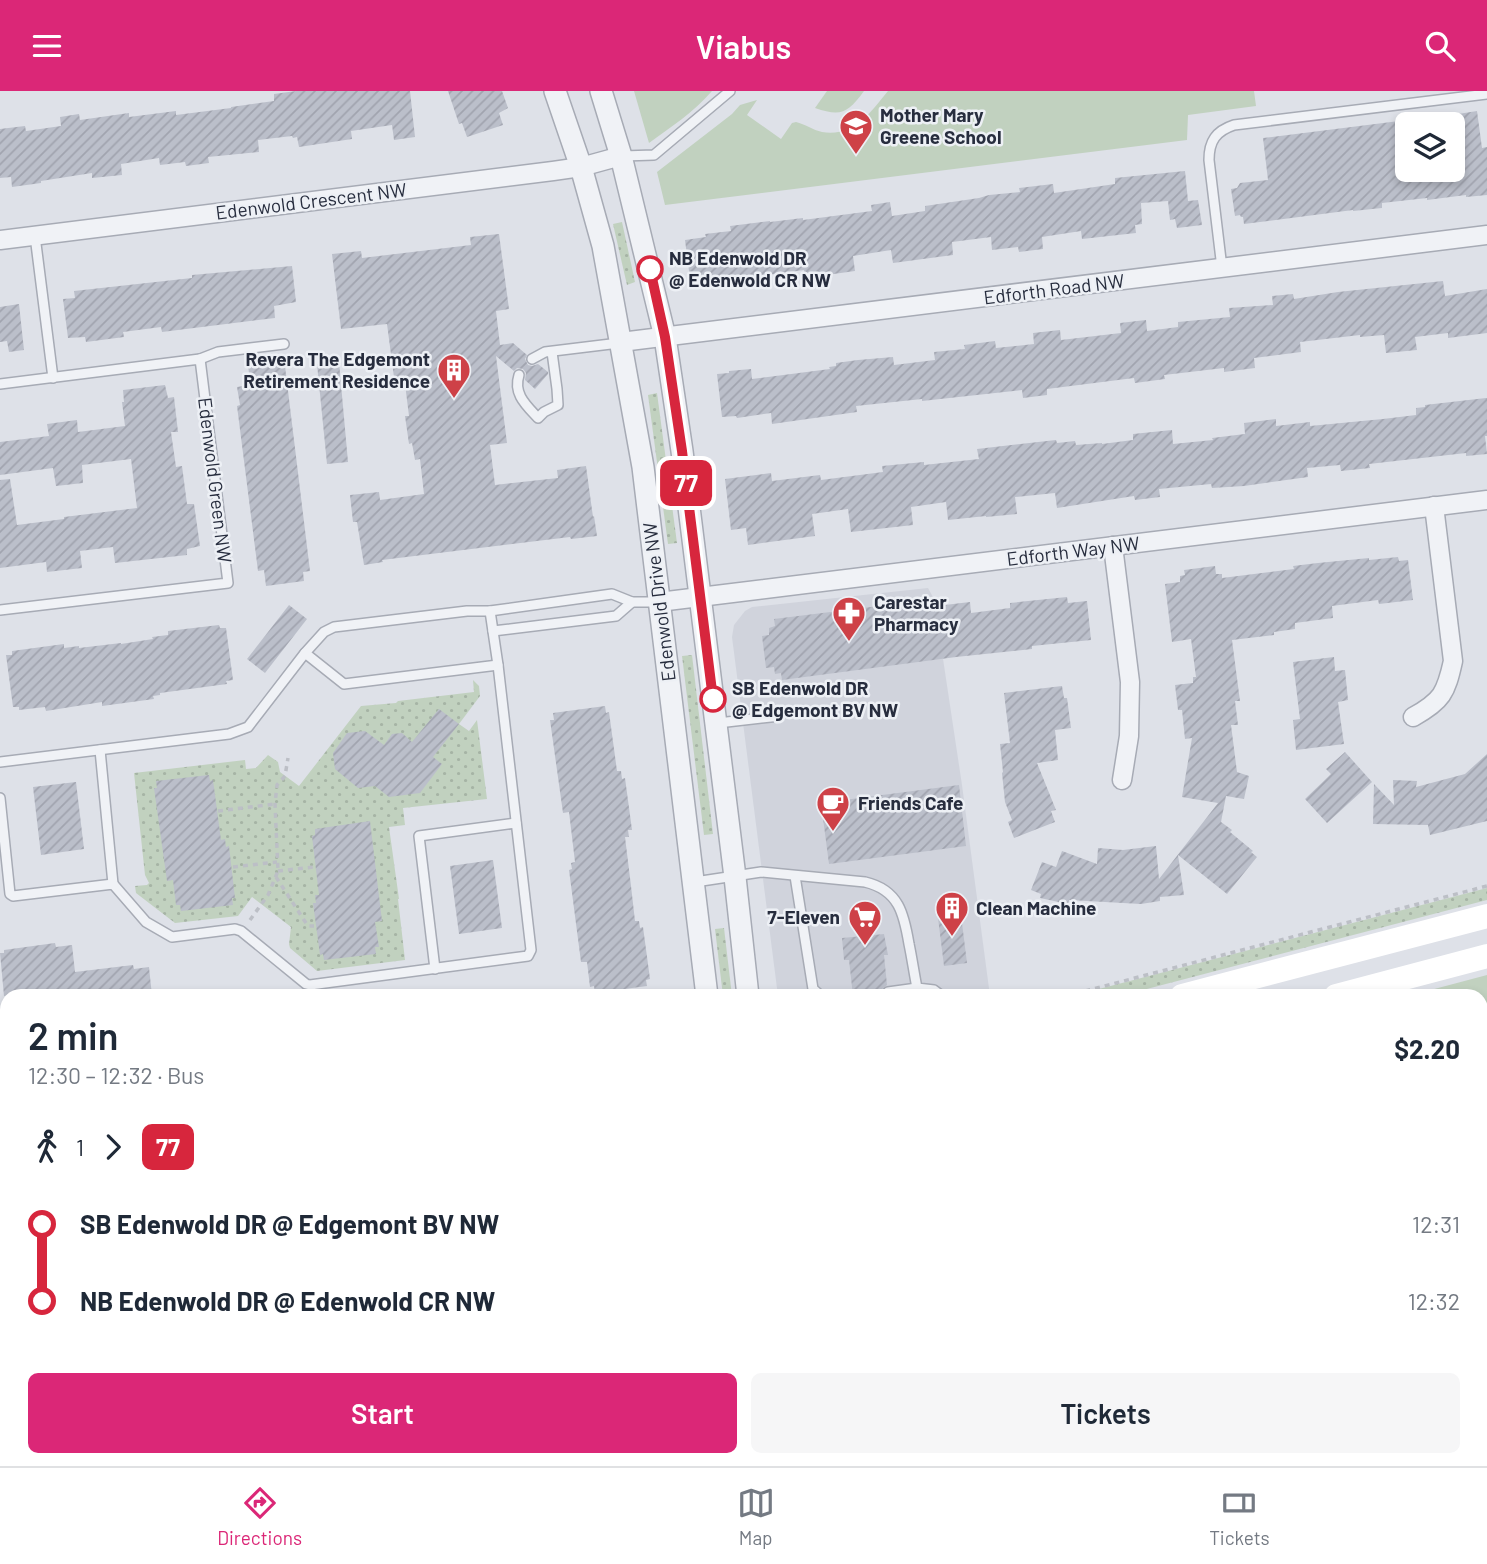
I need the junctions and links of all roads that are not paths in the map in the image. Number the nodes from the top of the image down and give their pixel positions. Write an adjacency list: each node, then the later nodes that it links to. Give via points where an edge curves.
1 (555, 91): 6 (street, Edenwold Drive NW)
2 (601, 91): 5 (street)
3 (730, 91): 5 (lane, via 654,155)
4 (1487, 94): 10 (lane, via 1224,128 1209,149)
5 (621, 156): 6 (street, Edenwold Crescent NW); 11 (street)
6 (581, 167): 8 (street, Edenwold Crescent NW); 12 (street, Edenwold Drive NW, via 603,246)
7 (1487, 235): 10 (street, Edforth Road NW)
8 (35, 236): 9 (street, Edenwold Crescent NW); 18 (lane)
9 (0, 240)
10 (1222, 268): 11 (street, Edforth Road NW)
11 (665, 337): 12 (street, Edforth Road NW); 23 (street)
12 (621, 342): 14 (lane); 25 (street, Edenwold Drive NW, via 643,467)
13 (284, 344): 15 (lane, via 218,352)
14 (552, 352): 16 (lane); 17 (lane, via 558,405 538,418 519,396)
15 (200, 359): 18 (lane); 26 (lane, Edenwold Green NW, via 228,583)
16 (532, 359)
17 (519, 375)
18 (53, 378): 19 (lane)
19 (0, 384)
20 (1487, 500): 21 (street, Edforth Way NW)
21 (1434, 506): 22 (street, Edforth Way NW); 32 (street, via 1453,661 1442,694)
22 (1113, 546): 23 (street, Edforth Way NW); 36 (street, via 1130,682)
23 (700, 597): 25 (street, Edforth Way NW); 33 (street)
24 (632, 602): 25 (lane); 27 (lane, via 611,594); 28 (lane, via 616,616)
25 (659, 602): 41 (street, Edenwold Drive NW)
26 (0, 610)
27 (490, 611): 28 (lane); 29 (lane, via 334,627)
28 (493, 631): 30 (lane)
29 (305, 653): 30 (lane, via 344,684); 34 (lane, via 248,727 229,734)
30 (498, 665): 38 (lane)
31 (780, 716): 33 (lane)
32 (1413, 717)
33 (716, 723): 40 (street)
34 (100, 750): 35 (lane); 42 (lane)
35 (0, 762)
36 (1122, 780)
37 (0, 798): 42 (lane, via 11,896)
38 (516, 823): 45 (lane, via 531,953); 45 (lane, via 419,836)
39 (795, 876): 40 (lane, via 761,872); 46 (lane, via 865,882 888,894 904,914); 49 (lane)
40 (735, 877): 41 (lane); 48 (street)
41 (693, 882): 47 (street, Edenwold Drive NW)
42 (113, 884): 45 (lane, via 146,922 172,937 241,931 310,985)
43 (1487, 916): 52 (main road)
44 (1487, 955): 53 (main road)
45 (435, 969)
46 (917, 988): 50 (lane); 51 (lane)
47 (706, 989)
48 (747, 989)
49 (813, 989)
50 (910, 989)
51 (930, 989)
52 (1209, 989)
53 (1362, 989)

